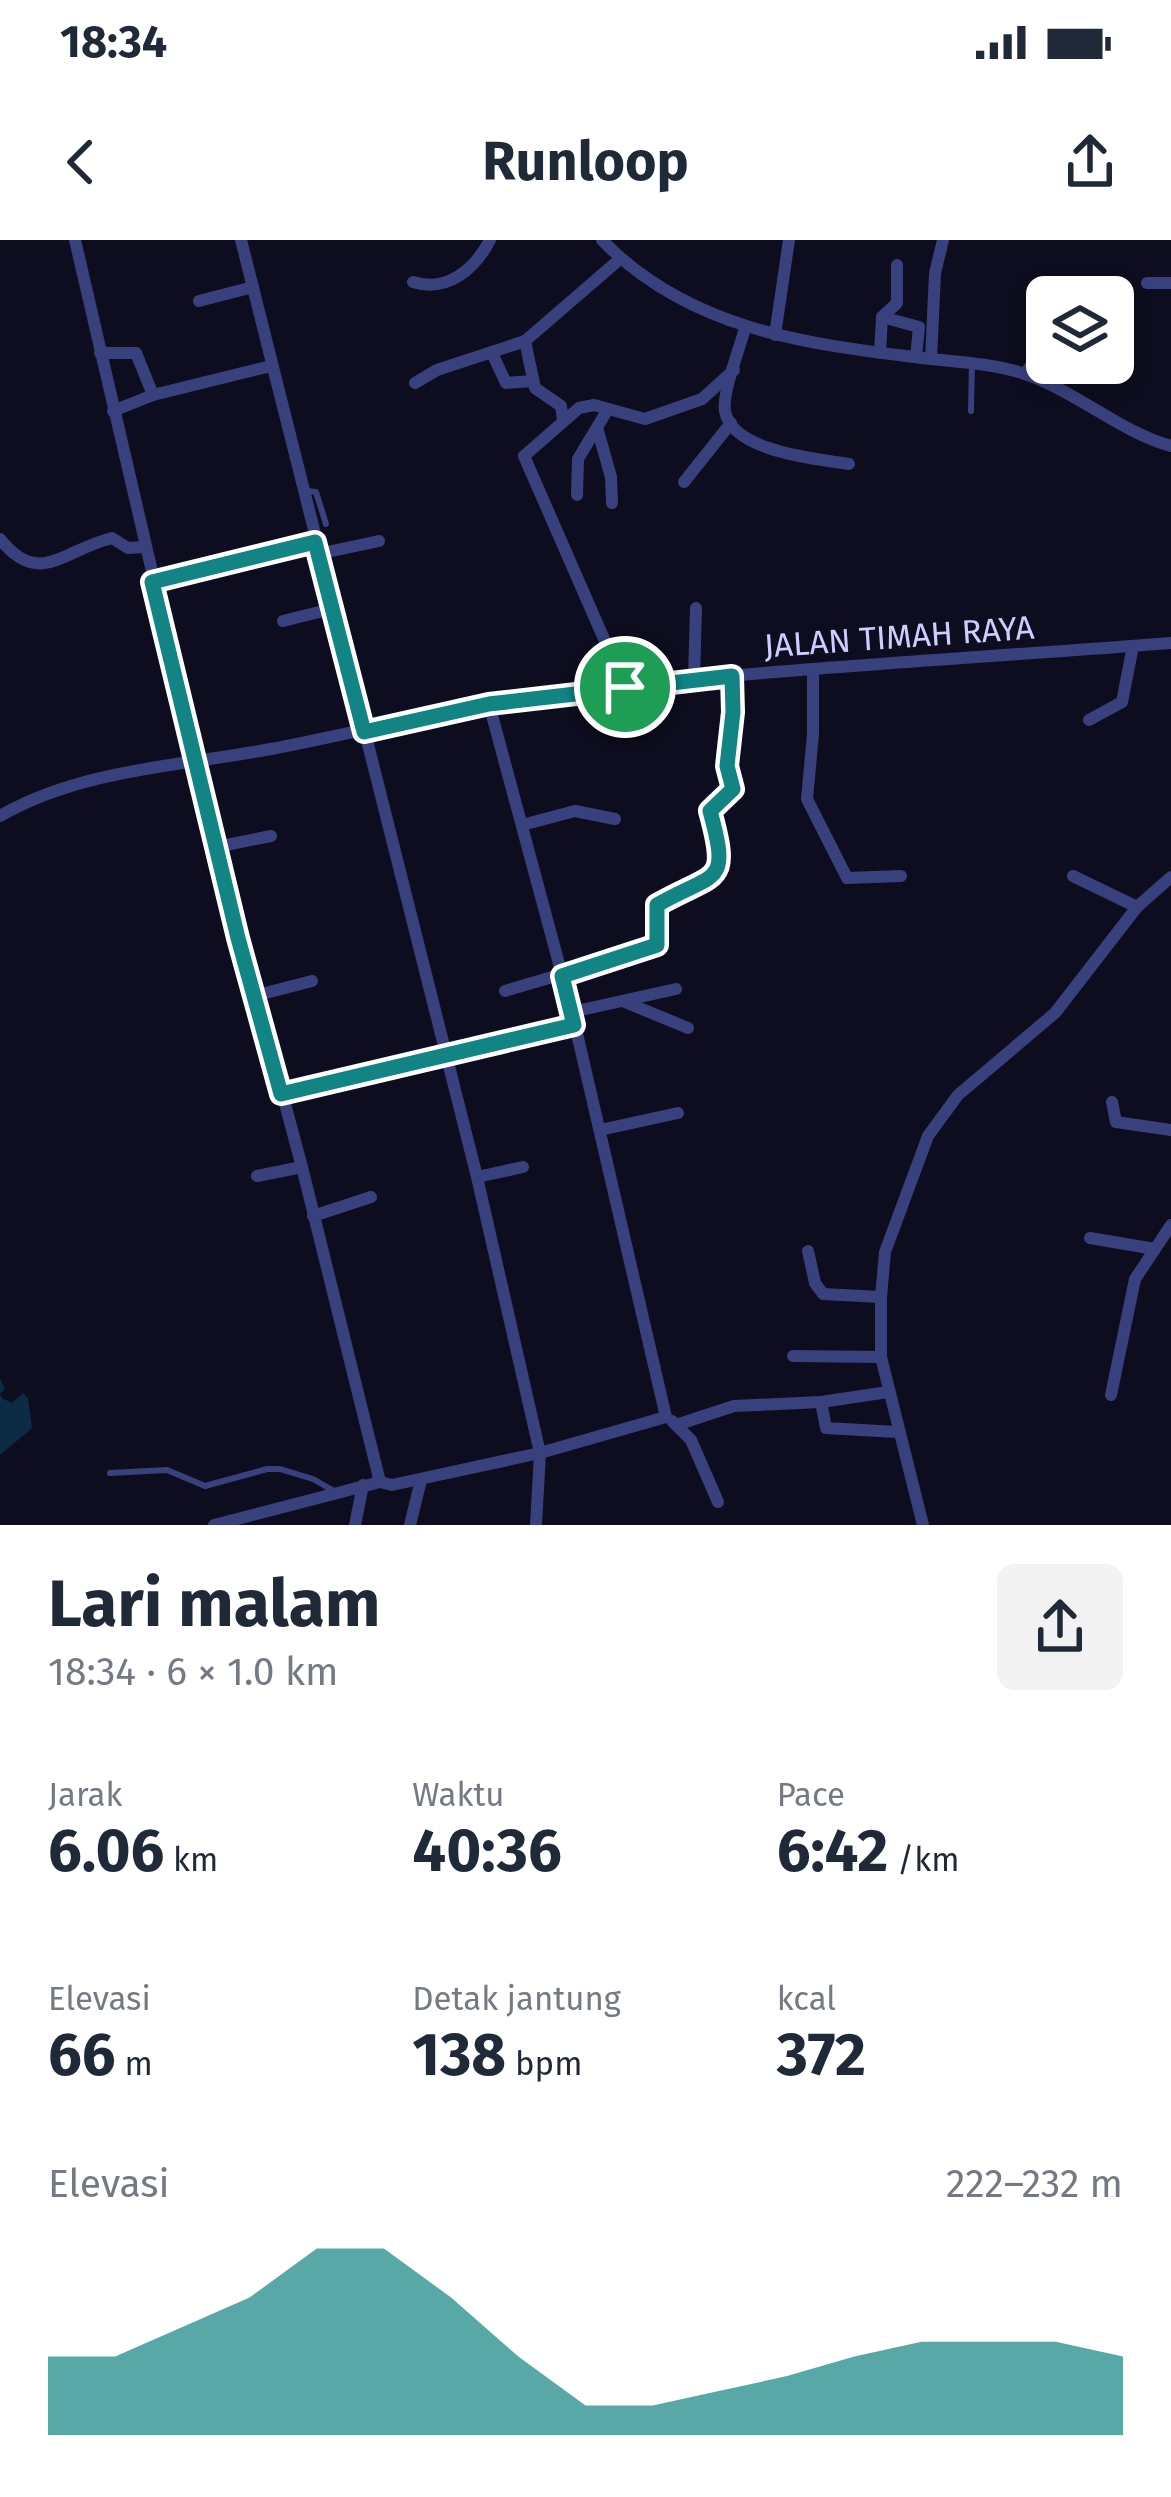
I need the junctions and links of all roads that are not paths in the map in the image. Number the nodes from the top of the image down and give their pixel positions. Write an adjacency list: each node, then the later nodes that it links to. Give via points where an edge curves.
1 (75, 240): 18 (street)
2 (241, 240): 12 (street)
3 (490, 240): 9 (street, via 450,281)
4 (602, 240): 7 (street)
5 (789, 240): 16 (street)
6 (943, 240): 21 (street)
7 (620, 259): 15 (street, via 688,304); 17 (street)
8 (897, 265): 14 (street, via 897,305)
9 (412, 282)
10 (1147, 283): 11 (street)
11 (1171, 283)
12 (253, 287): 13 (street); 23 (street)
13 (199, 302)
14 (882, 317): 20 (street); 21 (street, via 918,326)
15 (745, 328): 16 (street); 24 (street)
16 (775, 335): 20 (street)
17 (525, 341): 19 (street); 26 (street)
18 (100, 353): 28 (street, via 136,353); 30 (street)
19 (492, 353): 26 (street, via 506,383); 27 (street)
20 (880, 353): 21 (street)
21 (924, 358): 22 (street)
22 (972, 361): 25 (street); 31 (lane)
23 (272, 365): 28 (street); 38 (street)
24 (734, 370): 29 (street, via 702,399 645,419); 33 (street, via 725,407)
25 (1025, 374): 35 (street)
26 (533, 381): 32 (street, via 561,406)
27 (415, 382)
28 (153, 395): 30 (street)
29 (608, 409): 32 (street, via 584,406); 34 (street)
30 (113, 411): 44 (street)
31 (971, 411)
32 (563, 420): 55 (street, via 524,461)
33 (731, 423): 36 (street, via 781,453); 37 (street)
34 (598, 431): 39 (street, via 578,459); 40 (street)
35 (1171, 446)
36 (849, 464)
37 (684, 482)
38 (302, 492): 41 (lane, via 316,492); 45 (street)
39 (577, 495)
40 (612, 503)
41 (326, 524)
42 (0, 538): 44 (street, via 32,564 112,538)
43 (379, 541): 45 (street)
44 (145, 547): 46 (street)
45 (316, 548): 46 (street); 48 (street)
46 (152, 582): 59 (street)
47 (696, 608): 54 (street)
48 (331, 609): 49 (street); 58 (street)
49 (284, 621)
50 (1171, 643): 51 (street, JALAN TIMAH RAYA)
51 (1133, 646): 52 (street, JALAN TIMAH RAYA); 57 (street, via 1122,702)
52 (813, 671): 53 (street, JALAN TIMAH RAYA); 65 (street, via 808,803 848,878)
53 (732, 676): 54 (street, JALAN TIMAH RAYA); 69 (street, via 733,785 710,811 722,852 716,872 657,905 657,945)
54 (694, 679): 55 (street, JALAN TIMAH RAYA)
55 (625, 687): 56 (street, JALAN TIMAH RAYA)
56 (489, 704): 58 (street, JALAN TIMAH RAYA); 62 (street)
57 (1089, 720)
58 (364, 732): 59 (street, JALAN TIMAH RAYA); 77 (street)
59 (196, 763): 60 (street, JALAN TIMAH RAYA, via 56,789); 64 (street)
60 (0, 816)
61 (614, 819): 62 (street, via 575,812)
62 (523, 825): 69 (street)
63 (272, 836): 64 (street)
64 (216, 847): 73 (street)
65 (901, 876)
66 (1073, 876): 68 (street)
67 (1171, 878): 68 (street)
68 (1137, 907): 93 (street, via 1055,1013 958,1095 928,1136 885,1252)
69 (562, 976): 72 (street); 75 (street)
70 (312, 981): 73 (street)
71 (676, 989): 74 (street)
72 (505, 991)
73 (254, 996): 78 (street)
74 (623, 1001): 75 (street); 76 (street)
75 (573, 1019): 77 (street); 81 (street)
76 (688, 1028)
77 (446, 1053): 78 (street); 86 (street)
78 (281, 1094): 83 (street)
79 (1112, 1102): 82 (street, via 1116,1122)
80 (678, 1114): 81 (street)
81 (600, 1130): 99 (street)
82 (1171, 1130)
83 (302, 1167): 85 (street); 88 (street)
84 (523, 1167): 86 (street)
85 (256, 1176)
86 (477, 1177): 101 (street)
87 (371, 1198): 88 (street)
88 (313, 1216): 104 (street)
89 (1171, 1225): 91 (street)
90 (1090, 1238): 91 (street)
91 (1155, 1250): 97 (street, via 1135,1279)
92 (808, 1251): 93 (street, via 823,1294)
93 (880, 1297): 95 (street)
94 (793, 1356): 95 (street)
95 (881, 1357): 96 (street)
96 (888, 1392): 98 (street); 100 (street)
97 (1111, 1395)
98 (821, 1402): 99 (street, via 734,1406); 100 (street, via 826,1428)
99 (672, 1421): 101 (street); 107 (street, via 691,1440)
100 (897, 1432): 112 (street)
101 (540, 1454): 103 (street); 111 (street)
102 (110, 1473): 106 (lane, via 158,1469 205,1486 280,1469)
103 (421, 1480): 104 (street); 110 (street)
104 (380, 1482): 105 (street)
105 (363, 1485): 106 (street); 109 (street)
106 (334, 1491): 108 (street)
107 (718, 1502)
108 (214, 1525)
109 (356, 1525)
110 (410, 1525)
111 (536, 1525)
112 (923, 1525)

